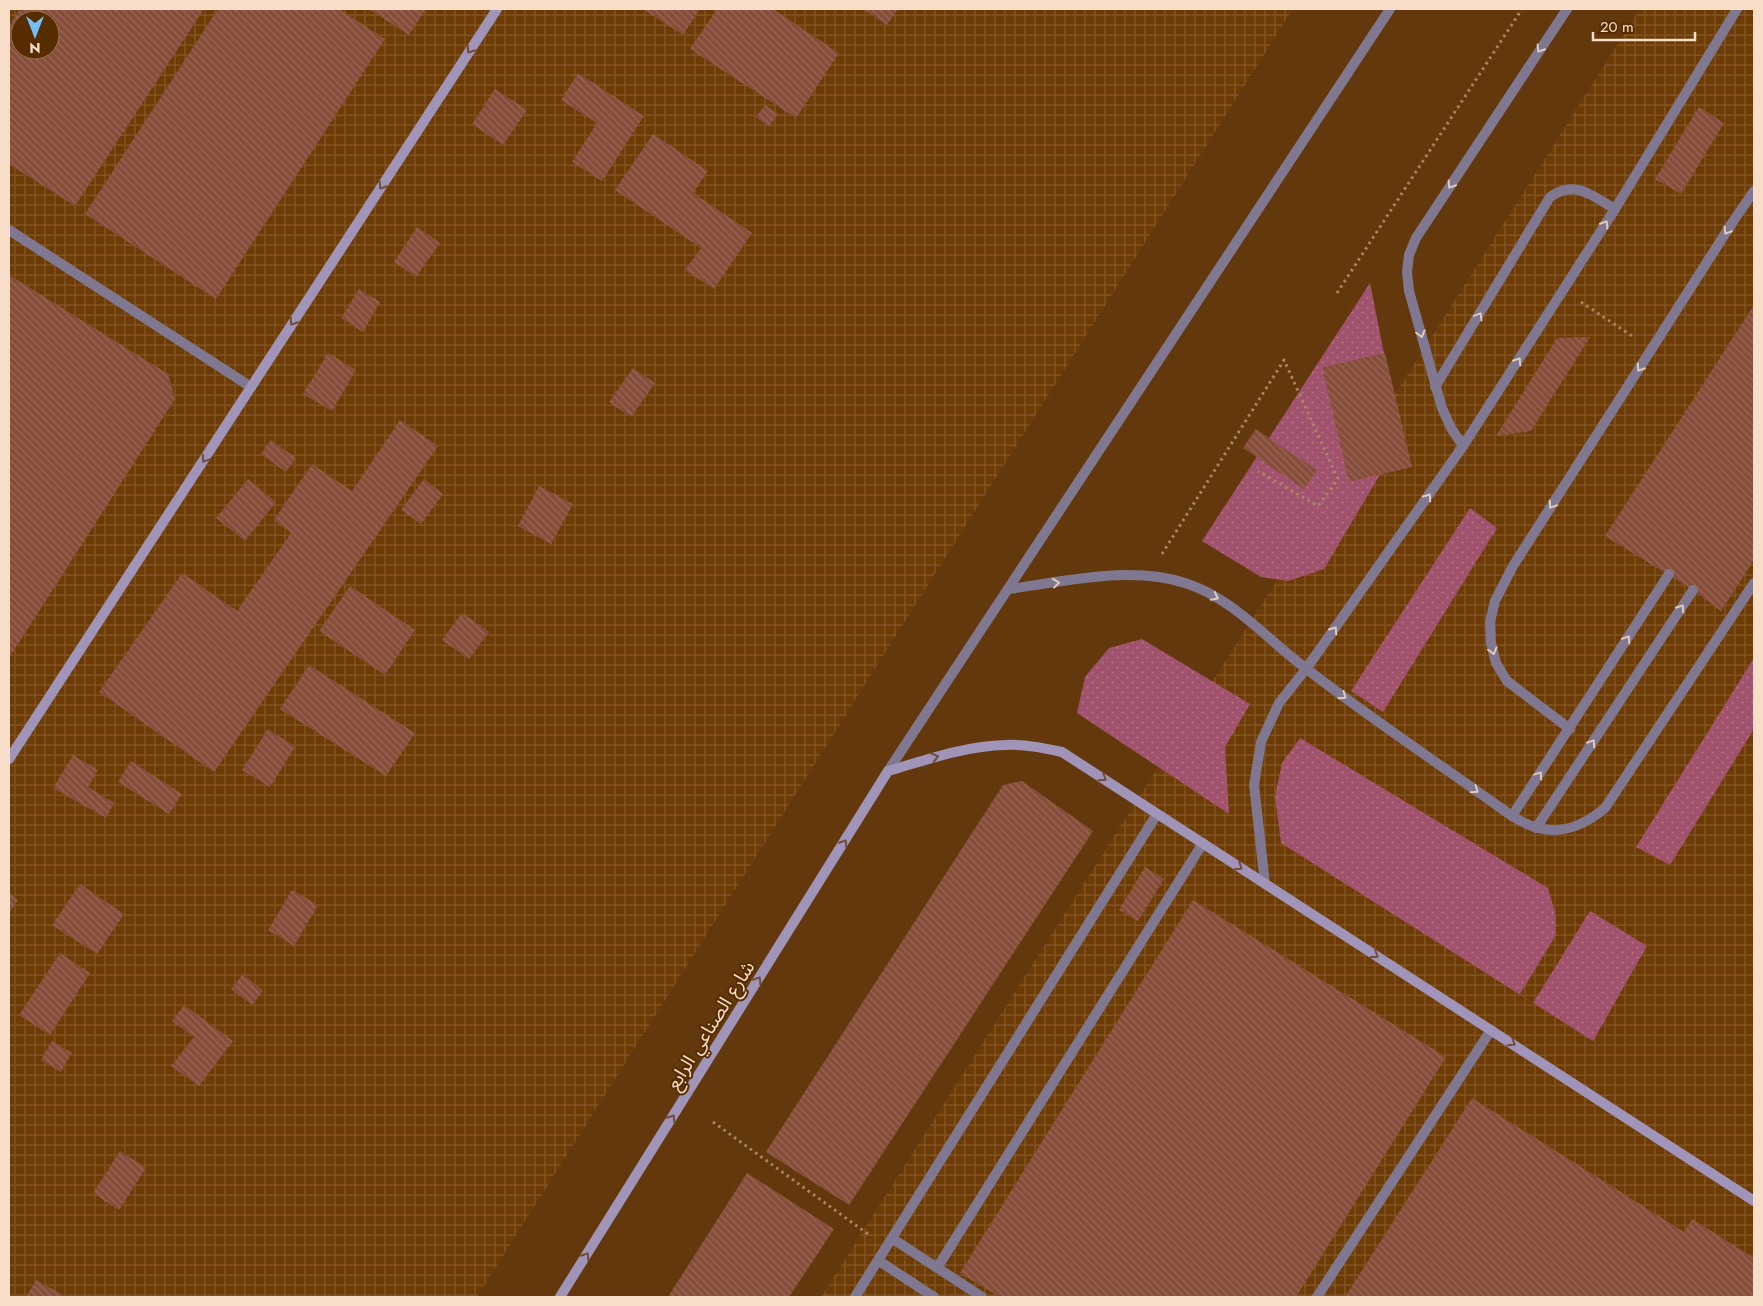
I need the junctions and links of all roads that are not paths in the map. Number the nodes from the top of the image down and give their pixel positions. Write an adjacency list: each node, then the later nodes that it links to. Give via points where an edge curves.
1 (496, 9): 8 (main road, one-way to 8)
2 (1390, 9): 13 (street)
3 (1567, 9): 9 (street, one-way to 9, via 1416,238 1409,255 1409,291)
4 (1736, 9): 6 (street)
5 (1754, 191): 16 (street, one-way to 16, via 1513,566 1495,601 1490,622 1496,663 1507,681)
6 (1615, 209): 9 (street, one-way to 6, via 1550,197 1574,188); 10 (street, one-way to 6)
7 (9, 230): 8 (street)
8 (251, 387): 17 (main road, one-way to 17)
9 (1436, 387): 10 (street, via 1451,428)
10 (1463, 446): 15 (street, one-way to 10)
11 (1669, 574): 16 (street, one-way to 11)
12 (1754, 583): 21 (street, via 1605,808 1573,828)
13 (1008, 589): 15 (street, one-way to 15, via 1111,576 1148,576 1185,583 1218,598 1248,619); 18 (street)
14 (1693, 590): 21 (street, one-way to 14)
15 (1306, 670): 20 (street, one-way to 20); 23 (street, via 1279,703 1261,742 1254,785)
16 (1570, 729): 20 (street, one-way to 16)
17 (9, 759)
18 (888, 771): 19 (main road, one-way to 19, via 975,748 1004,744 1033,746 1062,752); 30 (main road, شارع الصناعي الرابع, one-way to 18)
19 (1157, 814): 22 (main road); 26 (street)
20 (1512, 816): 21 (street)
21 (1536, 828)
22 (1203, 844): 23 (main road, one-way to 23); 28 (street)
23 (1265, 884): 24 (main road, one-way to 24)
24 (1491, 1030): 25 (main road, one-way to 25); 34 (street)
25 (1754, 1201)
26 (893, 1239): 27 (street); 28 (street)
27 (879, 1261): 29 (street); 31 (street)
28 (936, 1268): 33 (street)
29 (920, 1293): 32 (street)
30 (560, 1297)
31 (855, 1297)
32 (934, 1297)
33 (982, 1297)
34 (1317, 1297)

